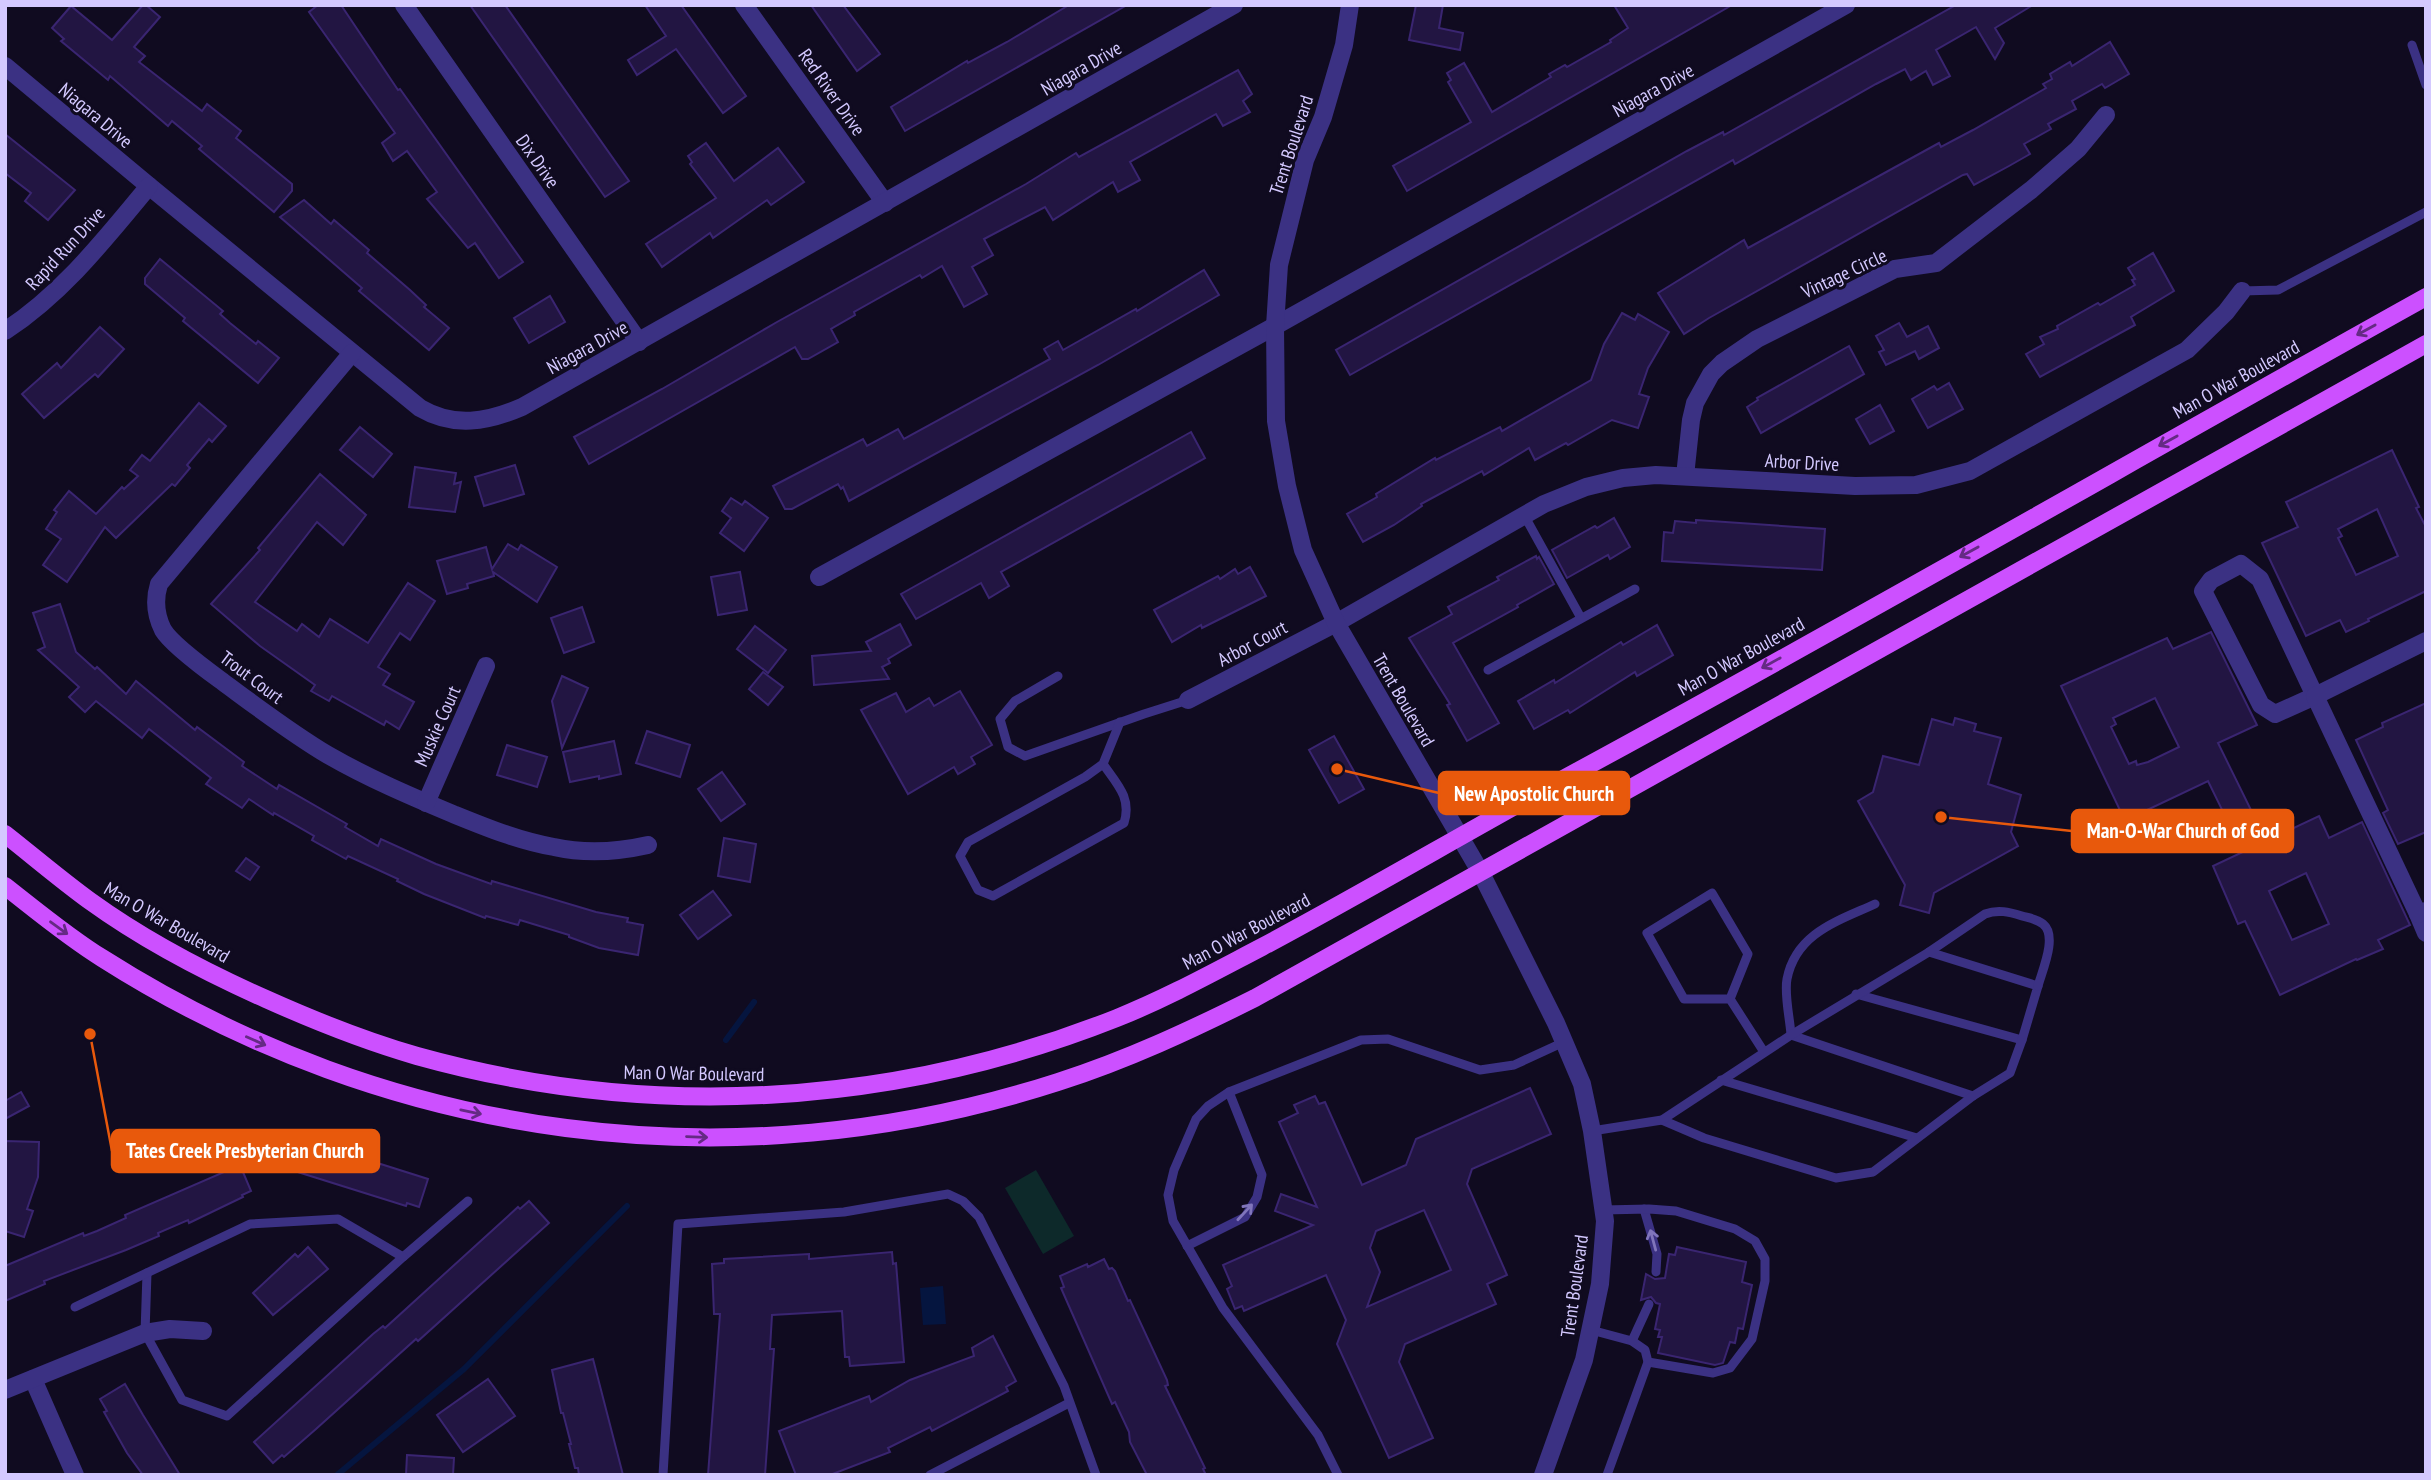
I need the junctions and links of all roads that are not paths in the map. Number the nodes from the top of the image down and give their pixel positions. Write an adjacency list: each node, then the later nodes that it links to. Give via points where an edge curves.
1 (404, 5): 17 (street, Dix Drive)
2 (744, 5): 11 (street, Red River Drive)
3 (1234, 5): 11 (street, Niagara Drive)
4 (1350, 5): 15 (street, Trent Boulevard, via 1344,45 1305,160 1285,238)
5 (1846, 5): 15 (street, Niagara Drive)
6 (2412, 45): 8 (lane)
7 (5, 66): 10 (street, Niagara Drive)
8 (2426, 85)
9 (2106, 115): 20 (street, Vintage Circle, via 2078,149 2031,190 1936,263 1895,270 1757,338 1721,363 1695,403)
10 (149, 186): 16 (street, Rapid Run Drive, via 80,267); 19 (street, Niagara Drive)
11 (885, 203): 17 (street, Niagara Drive)
12 (2426, 212): 13 (lane, via 2278,290)
13 (2242, 291): 20 (street, Arbor Drive, via 2187,350 1970,471 1916,485)
14 (2426, 297): 36 (main road, Man O War Boulevard, one-way to 36)
15 (1275, 326): 22 (street, Niagara Drive); 25 (street, Trent Boulevard, via 1276,421 1287,486 1303,550)
16 (5, 331)
17 (639, 342): 19 (street, Niagara Drive, via 522,407 485,421 464,422 419,408)
18 (2426, 344): 38 (main road)
19 (352, 353): 34 (street, Trout Court, via 159,584 157,613 164,632 182,649 276,721 328,755)
20 (1685, 476): 21 (street, Arbor Drive, via 1623,478 1586,487)
21 (1524, 515): 24 (lane); 25 (street, Arbor Drive)
22 (819, 577)
23 (1635, 589): 24 (lane)
24 (1581, 618): 28 (lane)
25 (1336, 623): 31 (street, Arbor Court); 36 (street, Trent Boulevard)
26 (2426, 641): 30 (street)
27 (486, 666): 34 (street, Muskie Court)
28 (1488, 670)
29 (1058, 676): 32 (lane, via 1015,701 1000,719 1009,747 1025,757)
30 (2315, 696): 30 (street, via 2259,579 2241,564 2211,580 2203,591 2261,705 2275,714); 41 (street)
31 (1188, 700): 32 (lane)
32 (1120, 722): 33 (lane)
33 (1103, 764): 33 (lane, via 968,842 960,856 978,890 992,896 1124,823 1126,797)
34 (426, 803): 37 (street, Trout Court, via 551,847 591,852)
35 (5, 834): 36 (main road, Man O War Boulevard, via 90,901 195,965 301,1015 370,1041 522,1080 596,1091 724,1098 901,1080 1059,1039 1192,983)
36 (1459, 838): 38 (street, Trent Boulevard)
37 (648, 845)
38 (1481, 873): 39 (main road, one-way to 38, via 88,949 157,992 214,1023 346,1077 513,1121 603,1133 713,1138 880,1125 1056,1083 1186,1032 1255,998); 49 (street, Trent Boulevard)
39 (5, 886)
40 (1875, 904): 47 (lane, via 1801,945 1787,980)
41 (2422, 912): 42 (street)
42 (2426, 933)
43 (1929, 952): 44 (lane); 44 (lane, via 1995,910 2037,920 2049,932 2049,951); 45 (lane)
44 (2038, 986): 48 (lane)
45 (1856, 994): 47 (lane); 48 (lane)
46 (1730, 999): 46 (lane, via 1748,954 1712,894 1647,933 1684,999); 50 (lane)
47 (1791, 1035): 50 (lane); 53 (lane)
48 (2022, 1041): 53 (lane, via 2010,1073)
49 (1564, 1042): 52 (lane, via 1514,1065 1480,1070 1388,1039 1360,1040); 55 (street, Trent Boulevard, via 1582,1084)
50 (1764, 1052): 51 (lane)
51 (1721, 1080): 54 (lane); 56 (lane)
52 (1230, 1092): 60 (lane, via 1208,1105 1196,1119 1174,1170 1168,1195 1173,1221); 60 (lane, one-way to 52, via 1245,1217 1257,1197 1262,1175)
53 (1973, 1096): 56 (lane)
54 (1662, 1120): 55 (lane); 56 (lane, via 1704,1138 1836,1178 1873,1172)
55 (1592, 1131): 59 (street, Trent Boulevard)
56 (1917, 1138)
57 (468, 1201): 61 (lane)
58 (1644, 1209): 59 (lane); 62 (lane, one-way to 58, via 1657,1254); 70 (lane, via 1675,1211 1735,1229 1755,1241 1765,1259 1765,1281 1752,1339 1730,1368 1713,1373)
59 (1603, 1210): 66 (street, Trent Boulevard, via 1600,1284)
60 (1187, 1246): 78 (lane, via 1223,1308 1318,1435)
61 (403, 1257): 63 (lane, via 338,1219 250,1224); 68 (lane, via 227,1416 182,1400)
62 (1656, 1272)
63 (146, 1273): 65 (lane); 68 (lane)
64 (1649, 1304): 69 (lane)
65 (75, 1307)
66 (1591, 1330): 69 (lane); 79 (street, Trent Boulevard)
67 (203, 1331): 68 (street)
68 (145, 1333): 71 (street)
69 (1632, 1340): 70 (lane, via 1645,1350)
70 (1648, 1362): 80 (lane)
71 (33, 1379): 72 (street); 74 (street)
72 (5, 1390)
73 (1069, 1403): 75 (lane, via 979,1217 948,1194 845,1212 678,1224); 76 (lane); 77 (lane)
74 (75, 1475)
75 (663, 1475)
76 (930, 1475)
77 (1096, 1475)
78 (1338, 1475)
79 (1544, 1475)
80 (1607, 1475)

